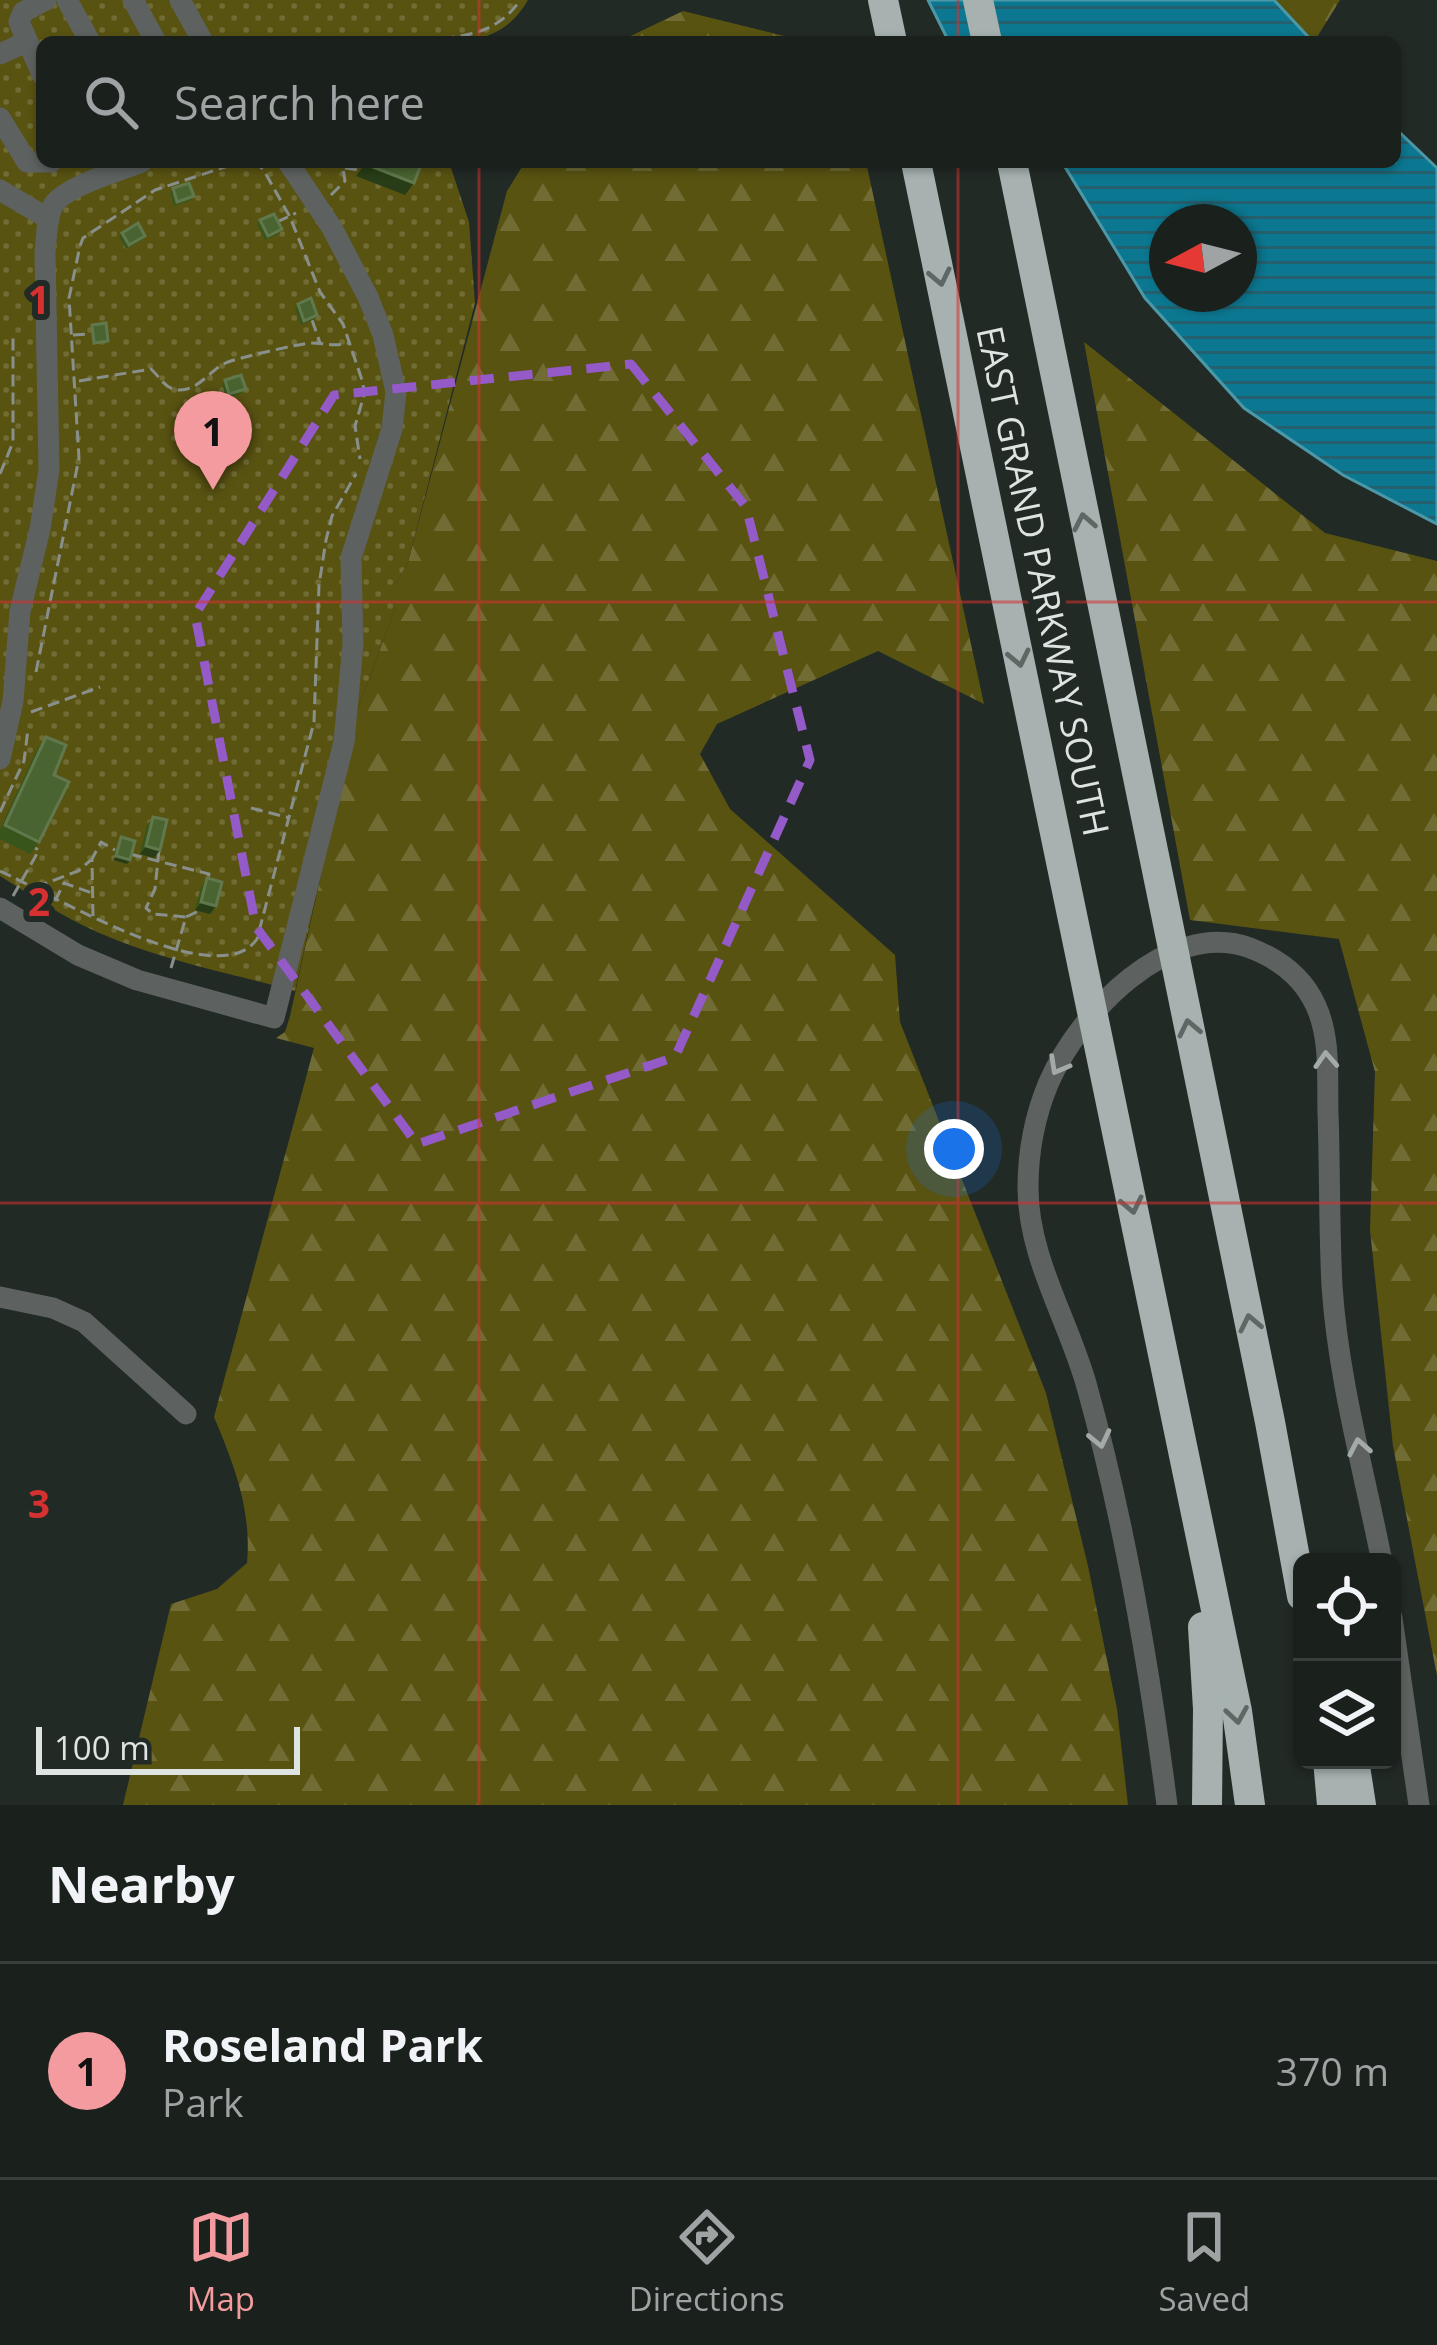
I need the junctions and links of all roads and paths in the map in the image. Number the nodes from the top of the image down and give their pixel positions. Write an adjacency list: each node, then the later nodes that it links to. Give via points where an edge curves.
1 (46, 0): 14 (street, via 23,12)
2 (68, 0): 8 (street)
3 (133, 0): 9 (street)
4 (180, 0): 10 (street)
5 (520, 0): 11 (path, via 489,30)
6 (883, 0): 12 (highway)
7 (978, 0): 13 (highway)
8 (87, 36)
9 (153, 36)
10 (200, 36)
11 (448, 36)
12 (891, 36)
13 (986, 36)
14 (26, 42): 15 (street); 16 (street)
15 (0, 54)
16 (36, 62)
17 (0, 118): 18 (street, via 27,162)
18 (36, 162)
19 (128, 168): 28 (street, via 68,194)
20 (225, 168): 31 (path, via 155,190 83,238 69,298)
21 (260, 168): 33 (path)
22 (292, 168): 61 (street, via 368,297 396,392 351,557 344,742 274,1018)
23 (348, 168): 26 (path)
24 (917, 168): 63 (highway, EAST GRAND PARKWAY SOUTH, one-way to 63)
25 (1013, 168): 65 (highway, EAST GRAND PARKWAY SOUTH, one-way to 25)
26 (358, 170)
27 (0, 190): 28 (street)
28 (50, 219): 39 (street, via 49,470 20,611)
29 (312, 320): 34 (path)
30 (89, 334): 31 (path)
31 (74, 335): 35 (path)
32 (13, 337): 36 (path, via 14,442)
33 (350, 343): 34 (path); 43 (path, via 363,383 355,425 361,458 326,540 314,722)
34 (321, 345): 35 (path, via 238,359 181,390 151,369)
35 (77, 381): 38 (path, via 79,458)
36 (0, 474)
37 (100, 687): 39 (path, via 31,712)
38 (34, 690)
39 (10, 764): 40 (path); 42 (path)
40 (34, 775)
41 (251, 808): 43 (path)
42 (0, 812)
43 (290, 818): 60 (path, via 251,948 230,958)
44 (160, 846): 47 (path)
45 (34, 848): 49 (path)
46 (92, 859): 47 (path, via 100,842); 51 (path); 53 (path)
47 (156, 861): 50 (path, via 209,874); 58 (path, via 146,908)
48 (0, 872): 49 (path)
49 (24, 880): 51 (path); 56 (path)
50 (206, 886)
51 (34, 888): 55 (path)
52 (83, 892): 53 (path); 55 (path, via 64,883); 57 (path)
53 (94, 893): 59 (path)
54 (203, 899): 58 (path)
55 (55, 901): 57 (path)
56 (1, 909): 61 (street, via 78,956)
57 (73, 909): 59 (path)
58 (186, 917): 60 (path)
59 (93, 918): 60 (path)
60 (177, 949): 61 (path)
61 (165, 987)
62 (0, 1297): 64 (street, via 84,1322)
63 (1171, 1395): 73 (highway, via 1205,1654); 74 (highway, EAST GRAND PARKWAY SOUTH, one-way to 74)
64 (186, 1414)
65 (1270, 1422): 66 (highway, EAST GRAND PARKWAY SOUTH); 67 (highway)
66 (1294, 1553)
67 (1303, 1553)
68 (1380, 1553): 72 (street, one-way to 72, via 1336,1319 1324,1028 1301,981 1267,955 1239,944 1187,945 1137,974 1070,1046 1036,1119 1028,1192 1039,1256 1100,1436)
69 (1398, 1661): 77 (street)
70 (1329, 1769): 75 (highway)
71 (1355, 1769): 76 (highway)
72 (1167, 1805)
73 (1207, 1805)
74 (1250, 1805)
75 (1332, 1805)
76 (1361, 1805)
77 (1419, 1805)

